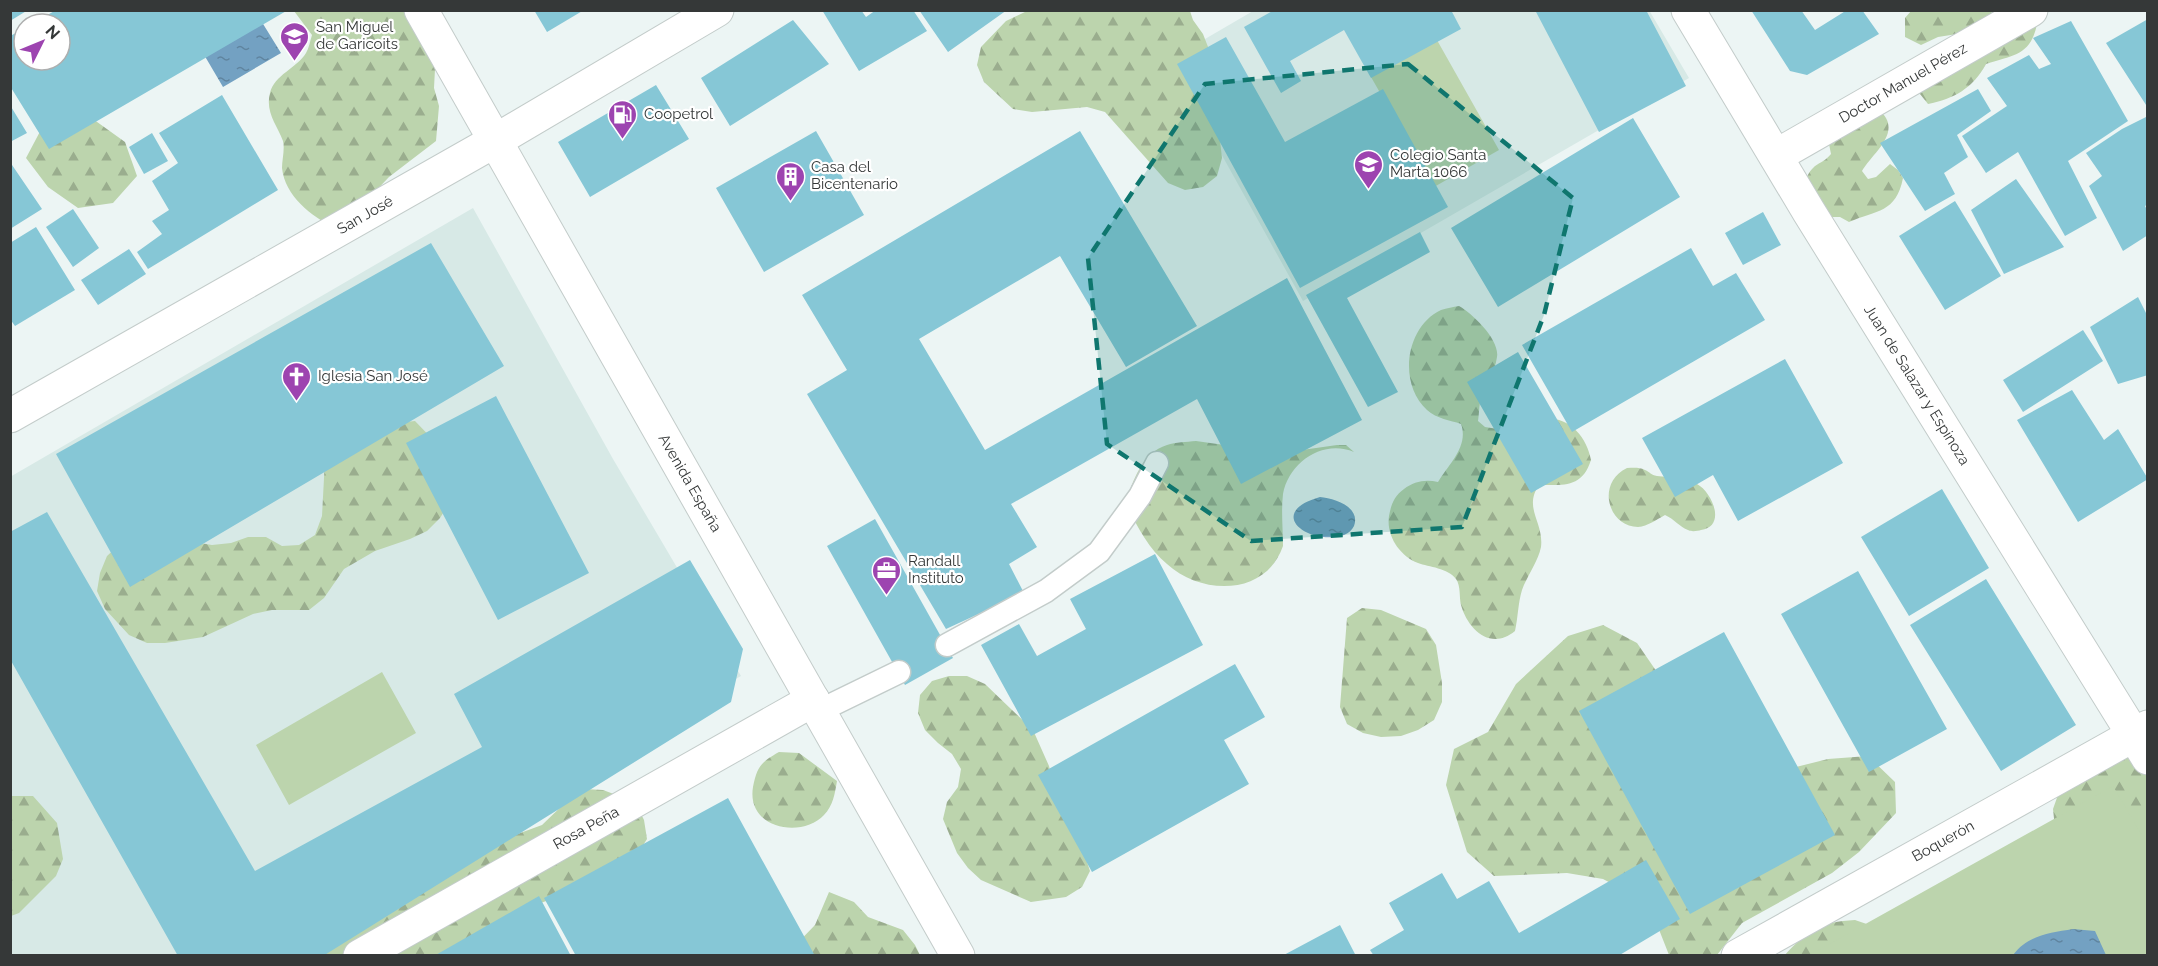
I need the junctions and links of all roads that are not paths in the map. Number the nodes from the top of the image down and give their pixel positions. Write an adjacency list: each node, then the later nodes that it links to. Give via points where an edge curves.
1 (422, 10): 5 (street, Avenida España)
2 (717, 10): 5 (street, San José)
3 (1688, 10): 6 (street, Juan de Salazar y Espinoza)
4 (2031, 10): 6 (street, Doctor Manuel Pérez)
5 (495, 140): 7 (street, San José); 11 (street, Avenida España)
6 (1776, 156): 12 (street, Juan de Salazar y Espinoza, via 2107,691)
7 (10, 416)
8 (1157, 463): 9 (lane, via 1140,496 1099,552 1046,591)
9 (947, 645)
10 (899, 672): 11 (lane)
11 (816, 705): 13 (street, Rosa Peña); 14 (street, Avenida España)
12 (2143, 740): 15 (street, Boquerón)
13 (360, 956)
14 (958, 956)
15 (1738, 956)

